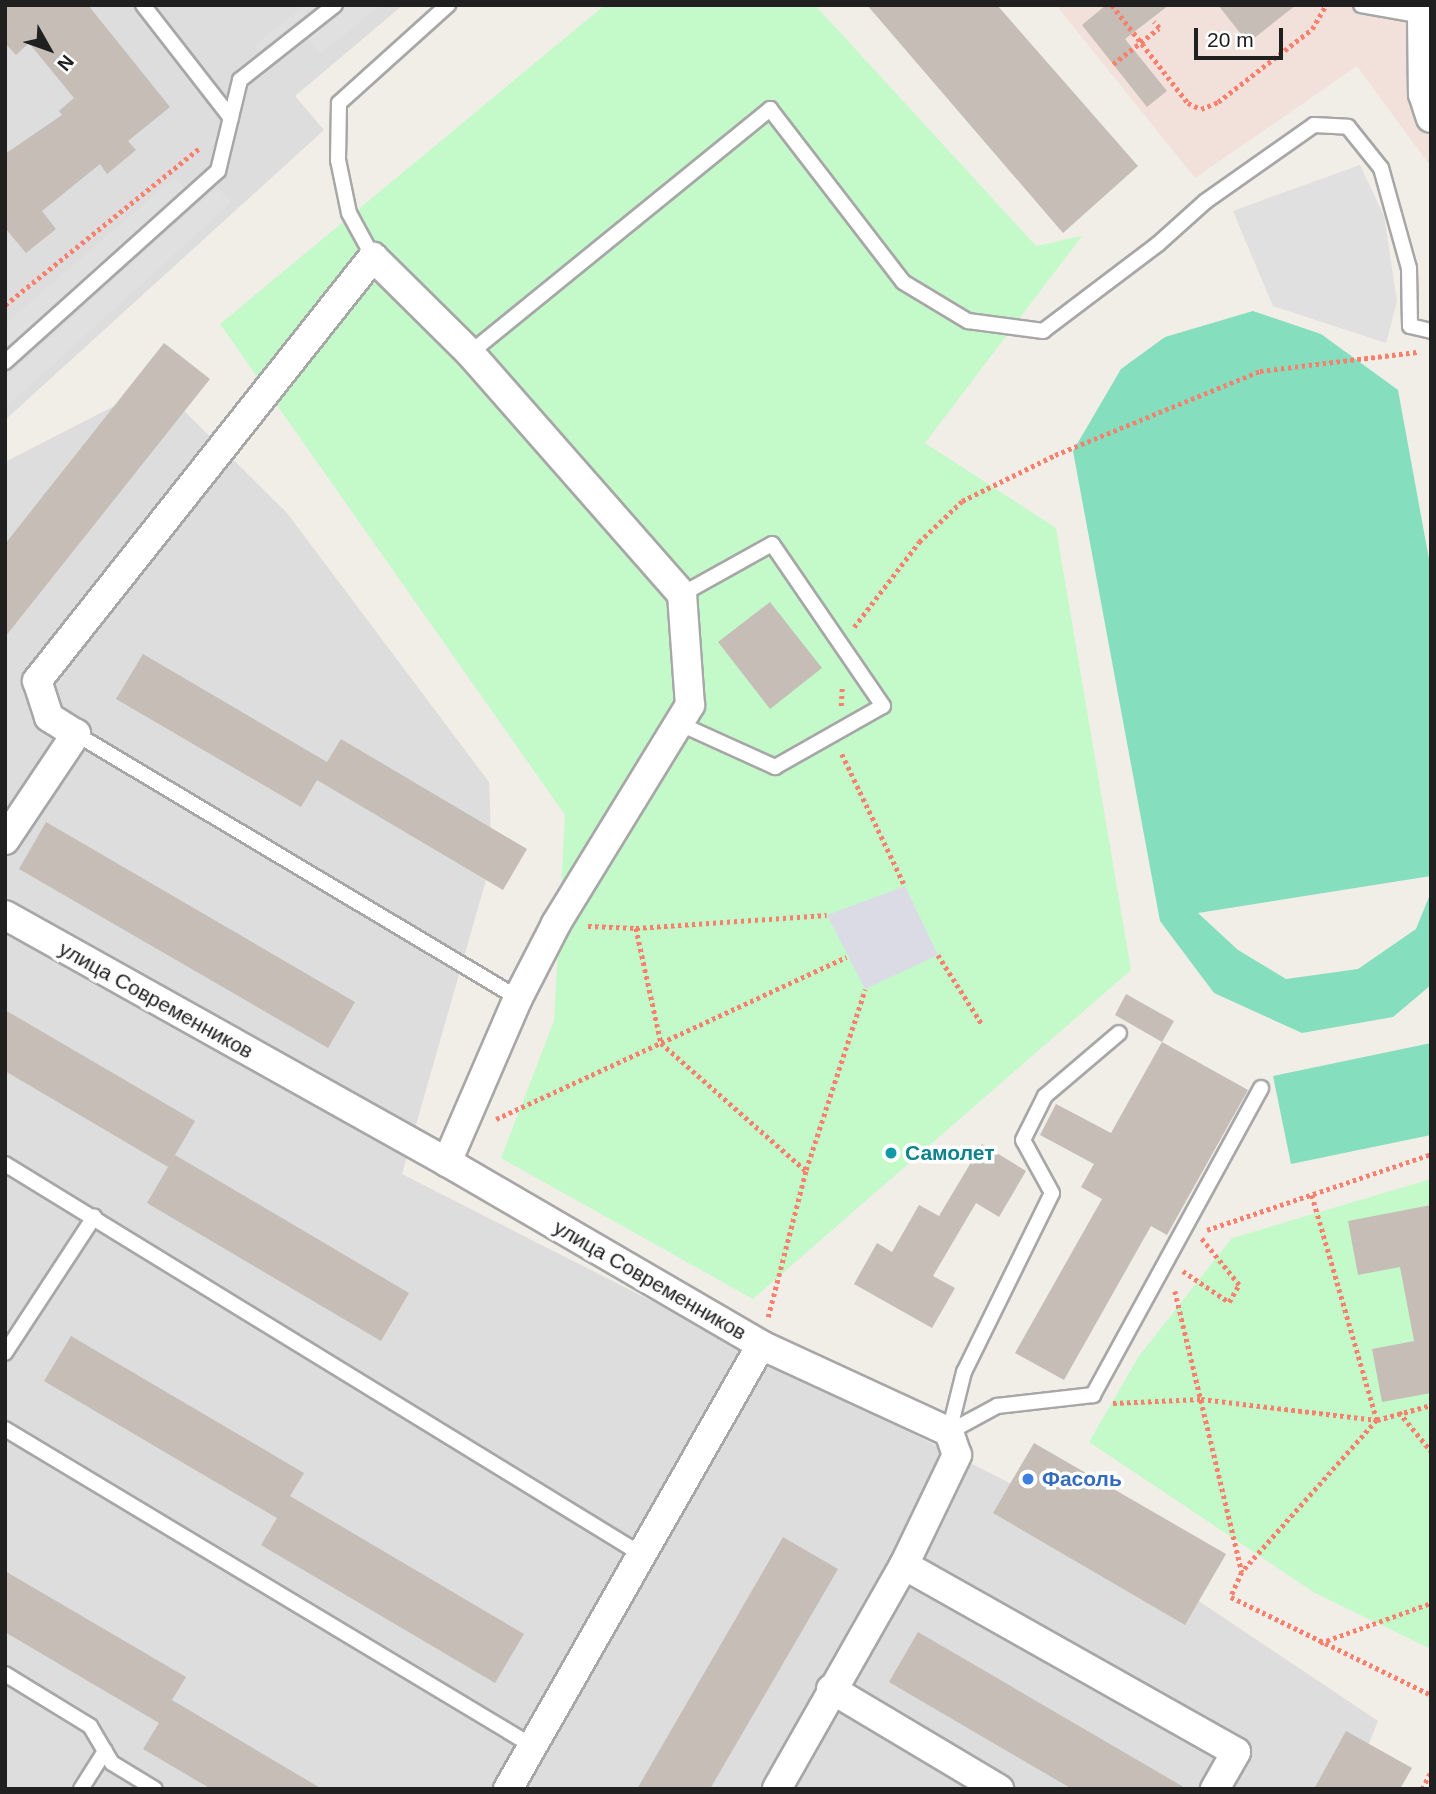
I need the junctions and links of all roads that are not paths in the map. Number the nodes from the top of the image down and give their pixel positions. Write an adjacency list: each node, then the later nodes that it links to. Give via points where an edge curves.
1 (143, 5): 7 (lane)
2 (335, 5): 7 (lane, via 240,80)
3 (448, 5): 8 (lane, via 340,103 338,160 349,213)
4 (1362, 5): 5 (lane)
5 (1425, 11): 6 (street, via 1423,94)
6 (1431, 118)
7 (230, 121): 11 (lane, via 218,171)
8 (373, 257): 10 (street); 14 (street, via 37,681 49,717)
9 (1431, 331): 10 (lane, via 1410,326 1409,268 1381,168 1348,127 1314,125 1206,201 1158,244 1043,331 968,321 903,282 770,109)
10 (470, 353): 12 (street)
11 (5, 362)
12 (682, 594): 13 (street, via 690,705); 13 (lane, via 772,544 883,706 775,767)
13 (678, 723): 17 (street, via 556,924)
14 (76, 734): 15 (street); 17 (lane)
15 (5, 840)
16 (5, 915): 20 (street, улица Современников)
17 (518, 998): 20 (street)
18 (1119, 1033): 26 (lane, via 1045,1096 1023,1140 1052,1193 964,1372)
19 (1262, 1088): 26 (lane, via 1093,1395 997,1406)
20 (452, 1149): 23 (street, улица Современников)
21 (5, 1164): 22 (lane)
22 (94, 1217): 24 (lane); 27 (lane)
23 (761, 1345): 26 (street, улица Современников); 27 (street)
24 (5, 1353)
25 (5, 1429): 31 (lane)
26 (949, 1432): 28 (street, via 957,1455)
27 (639, 1553): 31 (street)
28 (904, 1565): 30 (street); 38 (street, via 1236,1752)
29 (5, 1674): 32 (lane, via 90,1726)
30 (831, 1689): 36 (street); 37 (street)
31 (531, 1745): 35 (street)
32 (105, 1751): 33 (lane); 34 (lane, via 112,1763)
33 (82, 1789)
34 (155, 1789)
35 (508, 1789)
36 (777, 1789)
37 (999, 1789)
38 (1215, 1789)

